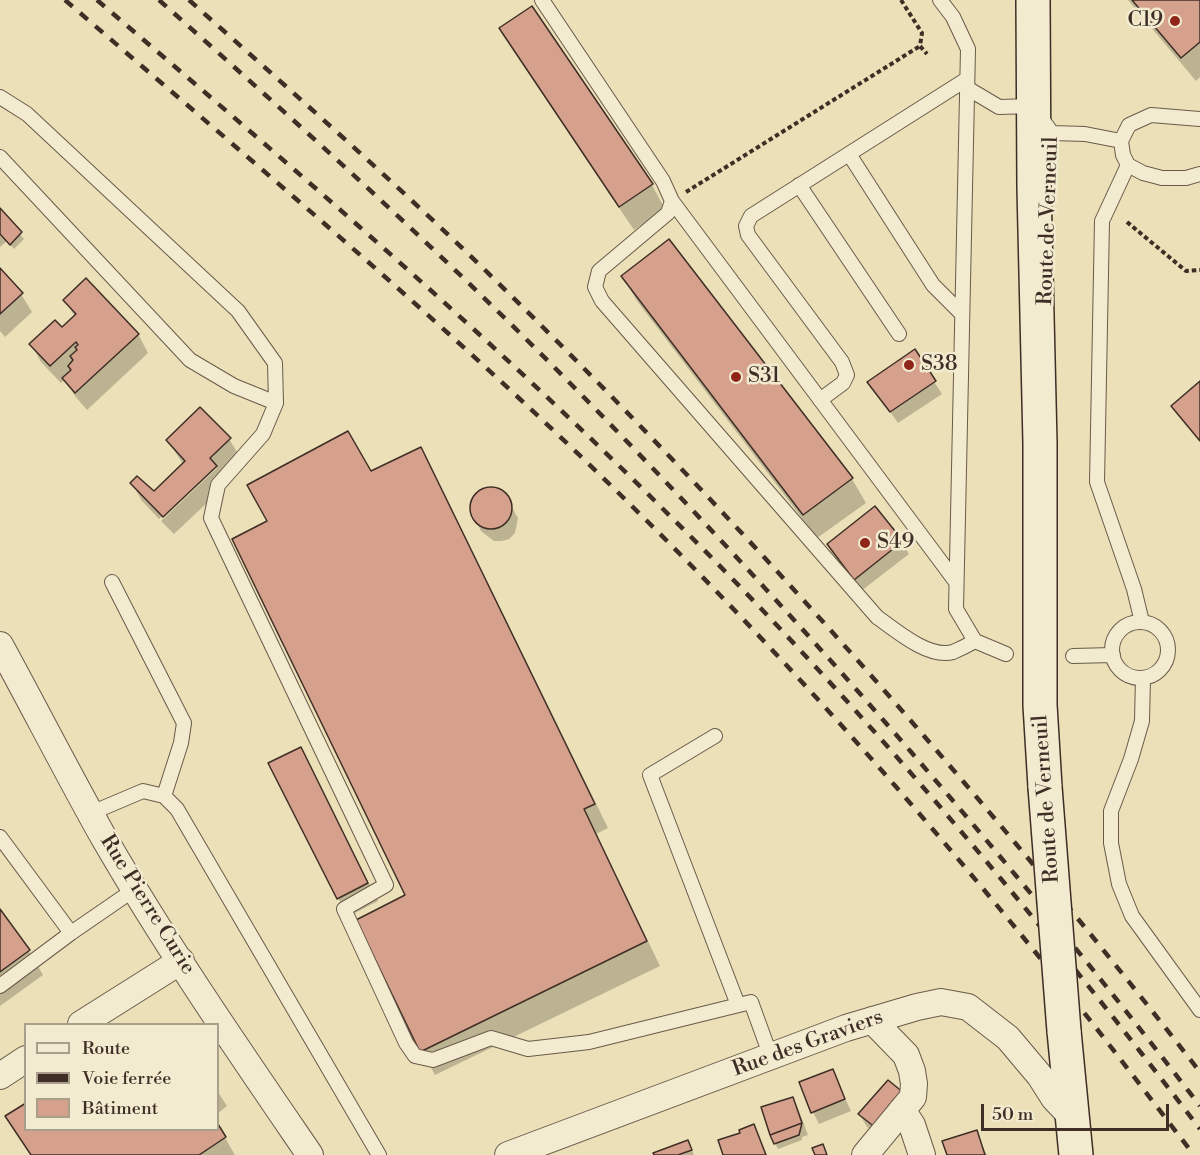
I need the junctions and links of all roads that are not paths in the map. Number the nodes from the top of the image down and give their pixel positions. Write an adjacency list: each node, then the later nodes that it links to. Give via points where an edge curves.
1 (542, 0): 16 (lane, via 663,181)
2 (940, 0): 5 (lane, via 968,50)
3 (1033, 0): 7 (main road, Route de Verneuil)
4 (1053, 0): 9 (main road, Route de Verneuil)
5 (967, 84): 7 (lane, via 999,107); 11 (lane); 17 (lane)
6 (0, 98): 20 (lane, via 27,114 238,311 275,363)
7 (1034, 106): 9 (lane); 21 (main road, Route de Verneuil)
8 (1200, 119): 10 (lane, via 1151,114 1129,125)
9 (1052, 133): 10 (lane); 21 (main road, Route de Verneuil)
10 (1121, 141): 13 (lane)
11 (849, 154): 15 (lane); 17 (lane, via 933,285)
12 (0, 157): 20 (lane, via 190,360 234,386)
13 (1128, 165): 14 (lane, via 1162,178); 24 (lane, via 1102,221 1097,482)
14 (1200, 174)
15 (800, 185): 18 (lane); 19 (lane, via 752,216 746,226 748,235 843,362 847,375 843,383)
16 (672, 201): 19 (lane); 25 (lane, via 668,213 599,271 595,286 602,301 877,616 908,641 935,651 951,653)
17 (962, 314): 23 (lane)
18 (899, 334)
19 (820, 400): 23 (lane)
20 (276, 403): 39 (lane, via 263,434 218,485 211,518 386,885 344,909 415,1056 433,1060 491,1038 528,1049 589,1042)
21 (1040, 443): 47 (main road, Route de Verneuil, bridge, via 1041,705)
22 (112, 582): 32 (lane, via 184,723)
23 (956, 582): 25 (lane, via 956,609)
24 (1142, 622): 28 (lane, via 1119,631); 30 (lane, via 1158,628 1168,644 1165,662)
25 (975, 641): 27 (lane)
26 (0, 645): 33 (street, Rue Pierre Curie)
27 (1006, 654)
28 (1113, 654): 29 (lane); 30 (lane, via 1127,675)
29 (1073, 656)
30 (1143, 678): 40 (lane, via 1142,721 1111,811 1110,843 1119,884 1132,916)
31 (715, 736): 39 (lane, via 650,775)
32 (164, 796): 33 (lane, via 143,791); 49 (lane, via 177,809)
33 (91, 813): 35 (street, Rue Pierre Curie)
34 (0, 837): 36 (lane)
35 (135, 889): 36 (lane); 37 (street, Rue Pierre Curie)
36 (71, 933): 38 (lane)
37 (181, 961): 42 (street); 48 (street, Rue Pierre Curie)
38 (0, 986)
39 (738, 1005): 43 (lane, via 751,1002)
40 (1200, 1010)
41 (872, 1020): 43 (street, Rue des Graviers); 46 (street, via 906,1054 912,1071 913,1097); 47 (street, Rue des Graviers, via 941,1002 968,1007 1008,1038)
42 (83, 1023)
43 (771, 1057): 50 (street, Rue des Graviers)
44 (24, 1060): 45 (street)
45 (0, 1076)
46 (902, 1110): 51 (street); 52 (street, via 912,1125)
47 (1072, 1118): 53 (main road, Route de Verneuil)
48 (310, 1155)
49 (379, 1155)
50 (508, 1155)
51 (865, 1155)
52 (922, 1155)
53 (1076, 1155)

